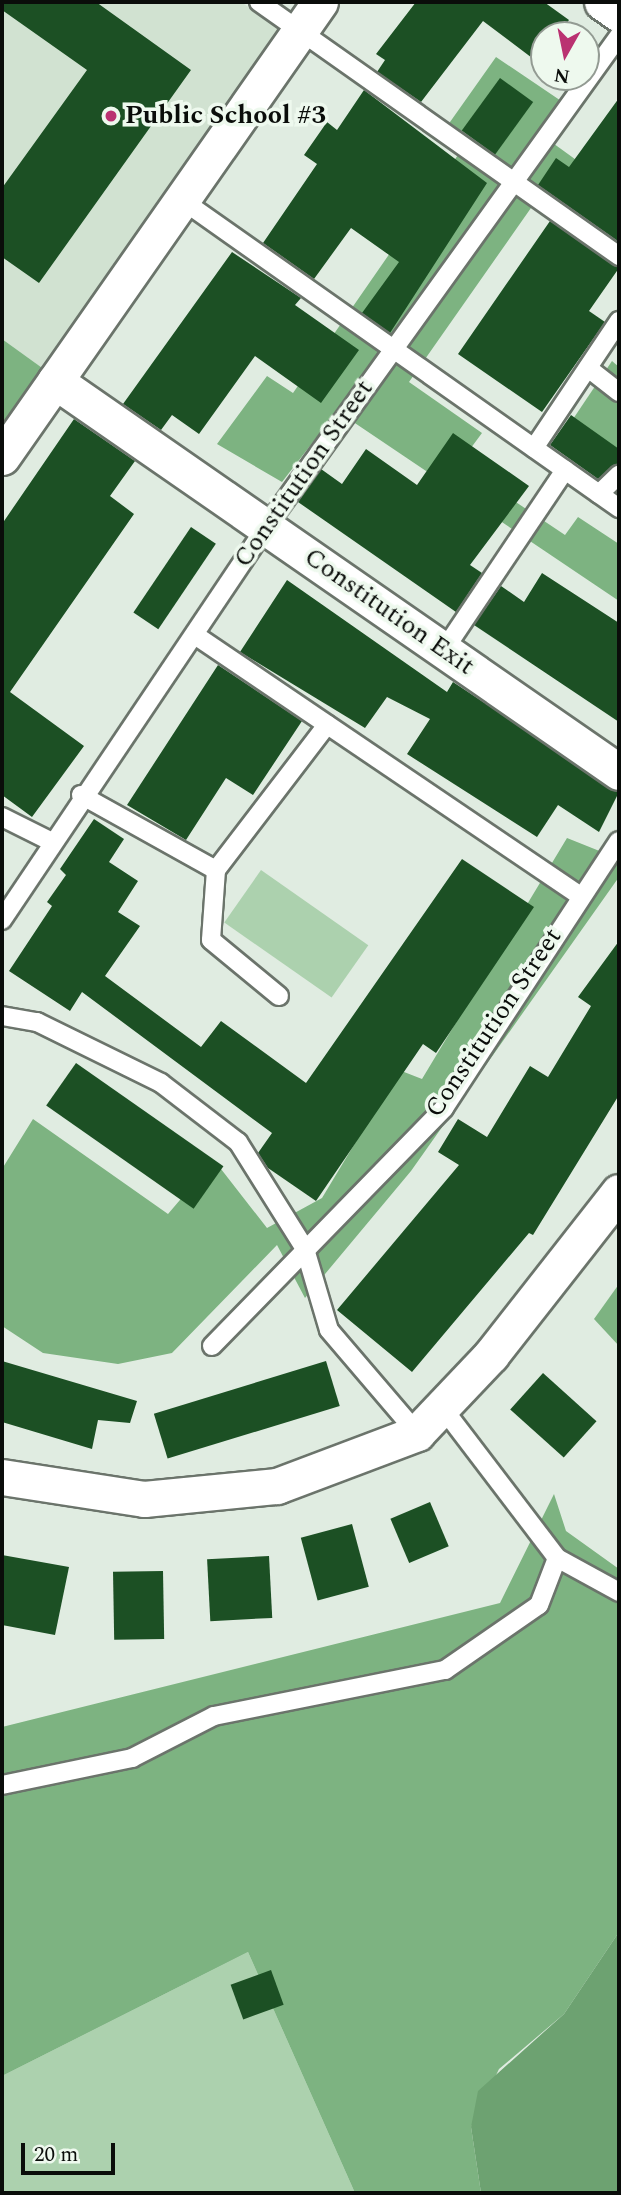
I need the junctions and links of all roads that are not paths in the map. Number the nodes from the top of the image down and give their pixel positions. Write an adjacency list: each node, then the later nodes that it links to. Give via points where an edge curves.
1 (259, 2): 5 (lane)
2 (320, 2): 5 (street)
3 (602, 2): 4 (street)
4 (619, 14)
5 (299, 32): 7 (lane); 8 (street)
6 (619, 36): 7 (lane, Constitution Street)
7 (513, 183): 9 (lane); 11 (lane, Constitution Street)
8 (182, 200): 11 (lane); 13 (street)
9 (619, 256)
10 (619, 321): 12 (lane)
11 (392, 349): 16 (lane); 21 (lane, Constitution Street)
12 (588, 368): 14 (lane); 16 (lane)
13 (55, 381): 15 (street); 21 (street, Constitution Exit)
14 (619, 392)
15 (5, 446)
16 (534, 447): 17 (lane)
17 (565, 470): 19 (lane); 23 (lane)
18 (619, 475): 19 (lane)
19 (599, 494): 20 (lane)
20 (619, 508)
21 (266, 527): 22 (lane, Constitution Street); 23 (street, Constitution Exit)
22 (195, 635): 24 (lane); 26 (lane, Constitution Street)
23 (444, 650): 25 (street, Constitution Exit)
24 (327, 725): 30 (lane); 31 (lane)
25 (619, 772)
26 (81, 794): 29 (lane, Constitution Street); 30 (lane)
27 (2, 817): 29 (lane)
28 (619, 841): 31 (lane, Constitution Street)
29 (52, 842): 32 (lane, Constitution Street)
30 (216, 870): 33 (lane, via 211,940)
31 (579, 895): 36 (lane, Constitution Street, via 444,1108)
32 (2, 920)
33 (279, 996)
34 (2, 1016): 36 (lane, via 37,1022 172,1091 238,1142)
35 (619, 1192): 38 (street, via 568,1264)
36 (305, 1249): 37 (lane, Constitution Street); 39 (lane, via 329,1330)
37 (212, 1346)
38 (442, 1407): 39 (street); 41 (lane)
39 (417, 1433): 40 (street, via 277,1486 144,1499)
40 (2, 1477)
41 (557, 1558): 42 (lane); 43 (lane, via 539,1605 445,1671 214,1716 132,1758)
42 (619, 1592)
43 (2, 1785)

